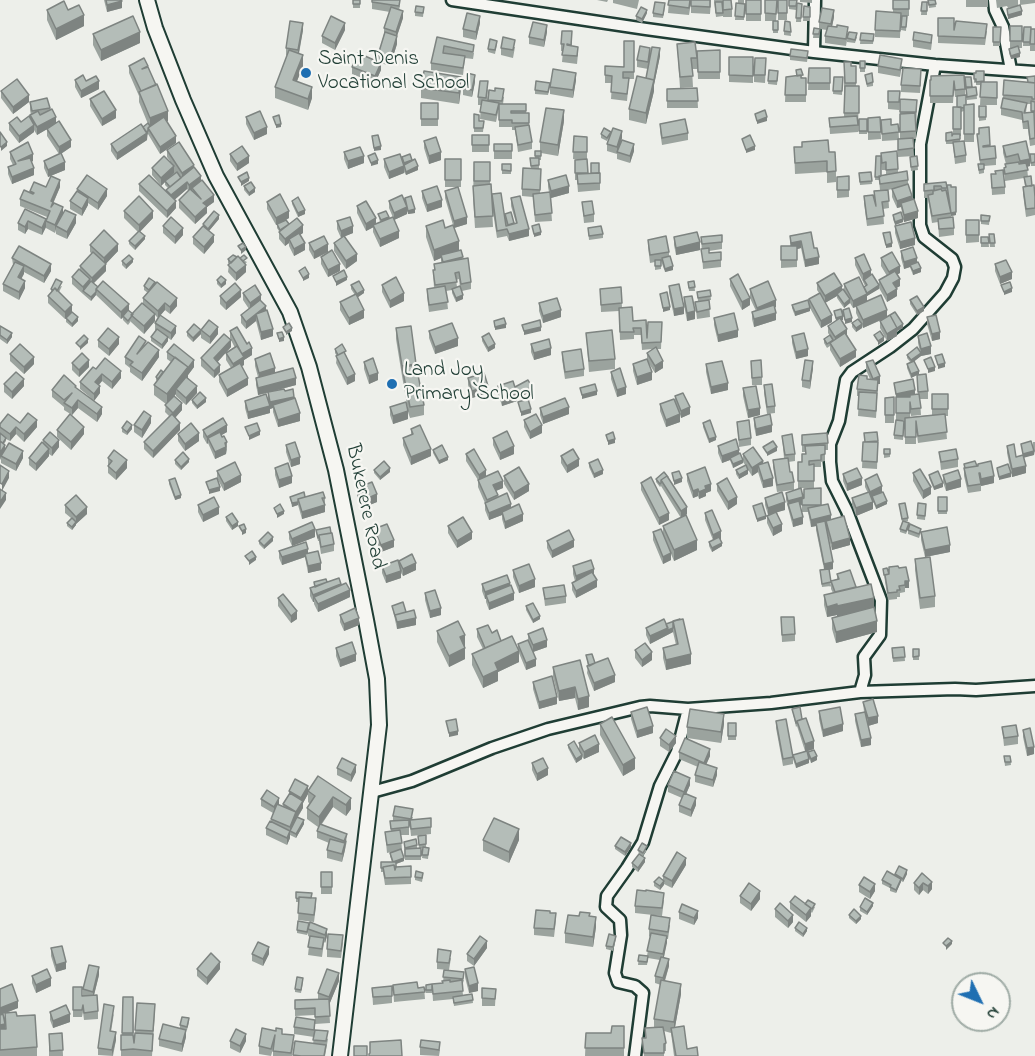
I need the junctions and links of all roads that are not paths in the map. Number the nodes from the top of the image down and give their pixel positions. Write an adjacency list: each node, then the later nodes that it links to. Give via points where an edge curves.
1 (147, 0): 12 (street, Bukerere Road, via 179,90 216,176 290,312 309,367 336,470 377,679 379,725)
2 (452, 0): 5 (street)
3 (815, 0): 5 (street)
4 (994, 0): 7 (street, via 1004,27)
5 (814, 52): 6 (street)
6 (935, 65): 7 (street); 10 (street, via 920,144 920,225 924,237 952,259 953,278 913,329 846,380 839,421 830,444 832,481 881,600 880,635 864,657 865,675)
7 (1011, 70): 8 (street)
8 (1035, 72)
9 (1035, 686): 10 (street)
10 (860, 692): 11 (street)
11 (688, 709): 12 (street, via 640,707 548,729 412,781); 14 (street, via 677,752 660,786 643,842 607,896 606,907 620,920 615,973 618,982 635,986 643,993)
12 (372, 792): 13 (street, Bukerere Road)
13 (340, 1056)
14 (635, 1056)

